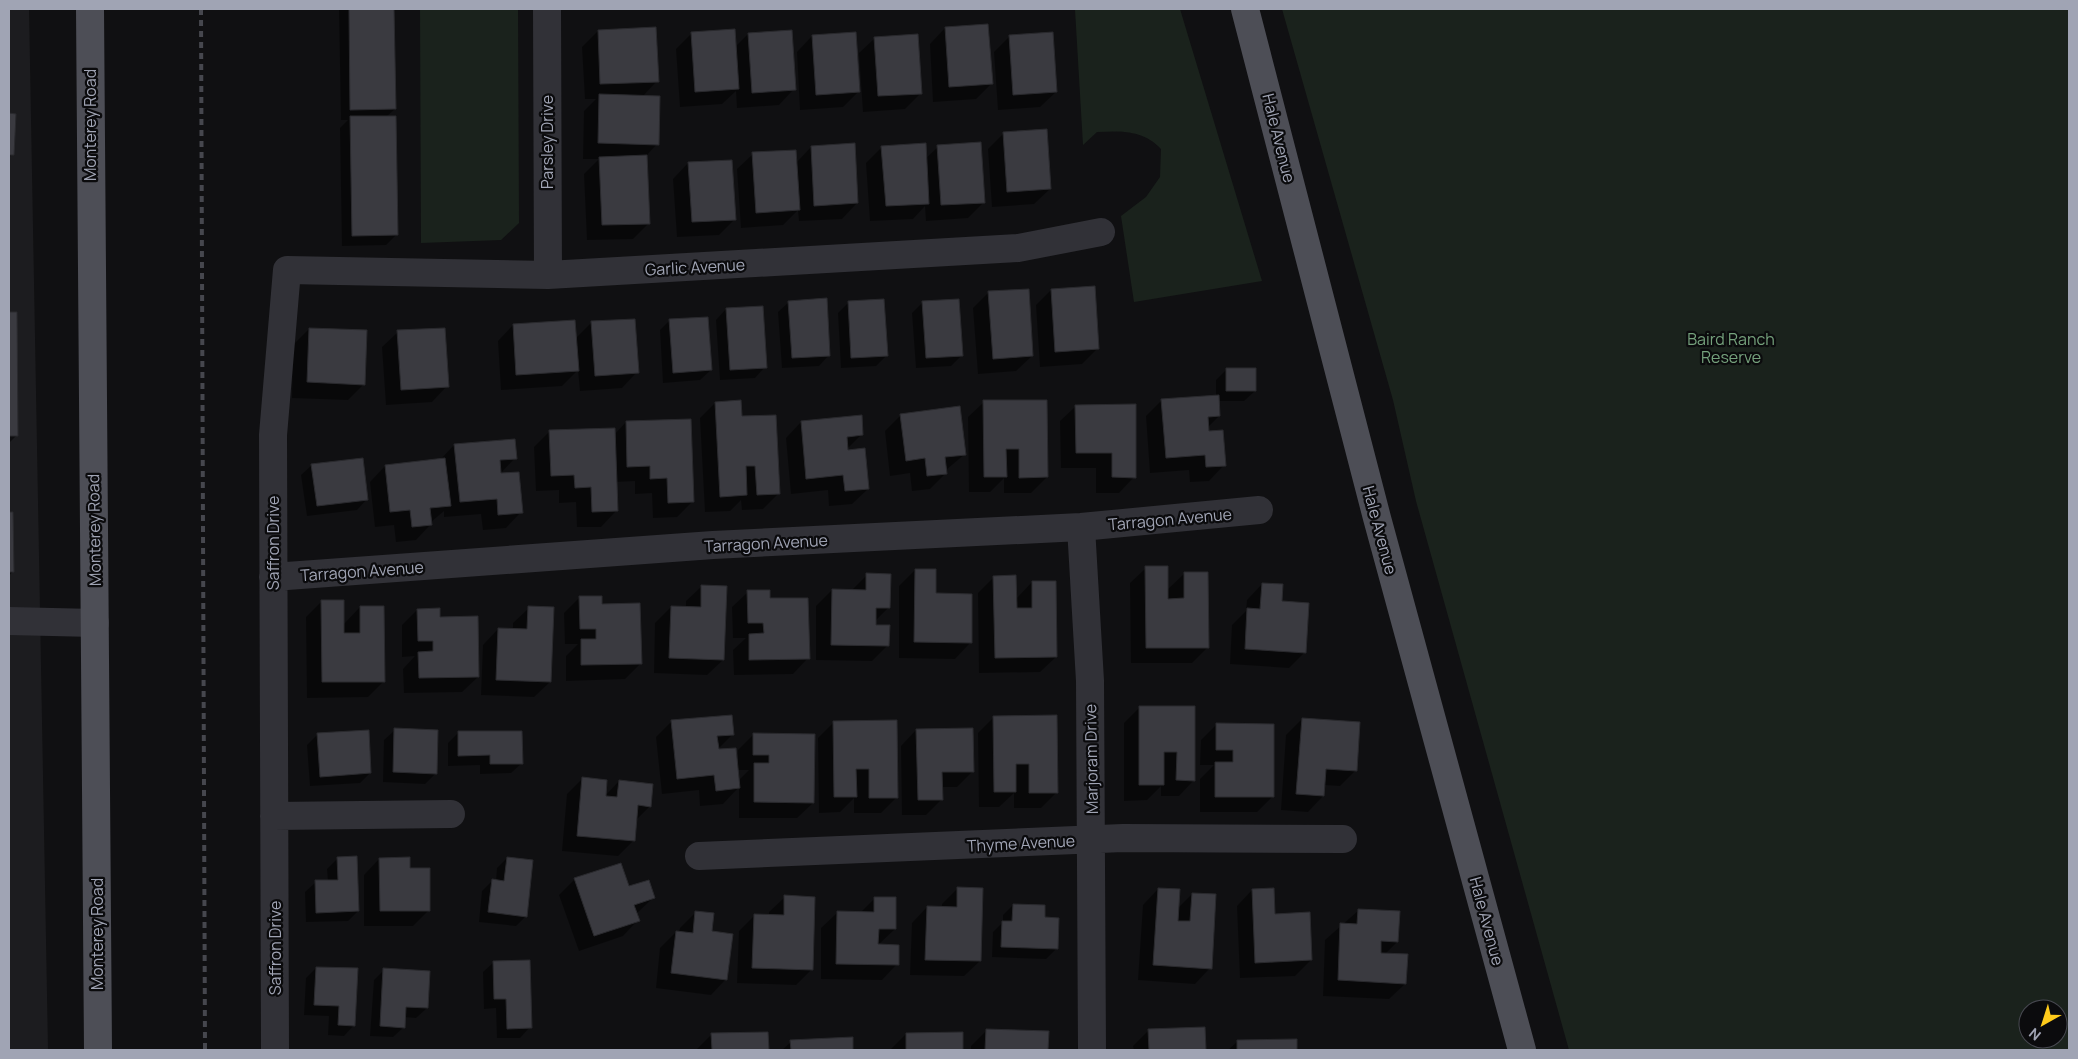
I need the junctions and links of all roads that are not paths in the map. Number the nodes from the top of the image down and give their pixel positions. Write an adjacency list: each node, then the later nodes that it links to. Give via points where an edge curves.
1 (90, 9): 11 (main road, Monterey Road)
2 (547, 9): 6 (street, Parsley Drive)
3 (1245, 9): 20 (main road, Hale Avenue, via 1377,518)
4 (1101, 232): 6 (street, Garlic Avenue, via 1018,248)
5 (287, 270): 6 (street, Garlic Avenue); 9 (street, Saffron Drive, via 273,435)
6 (548, 275)
7 (1259, 510): 8 (street, Tarragon Avenue)
8 (1081, 527): 9 (street, Tarragon Avenue, via 714,545); 14 (street, Marjoram Drive, via 1090,681)
9 (273, 577): 13 (street, Saffron Drive)
10 (9, 621): 11 (street)
11 (95, 623): 17 (main road, Monterey Road)
12 (450, 814): 13 (street)
13 (274, 816): 18 (street, Saffron Drive)
14 (1093, 839): 15 (street, Thyme Avenue); 16 (street, Thyme Avenue); 19 (street, Marjoram Drive)
15 (1343, 839)
16 (699, 856)
17 (98, 1050)
18 (276, 1050)
19 (1092, 1050)
20 (1522, 1050)

